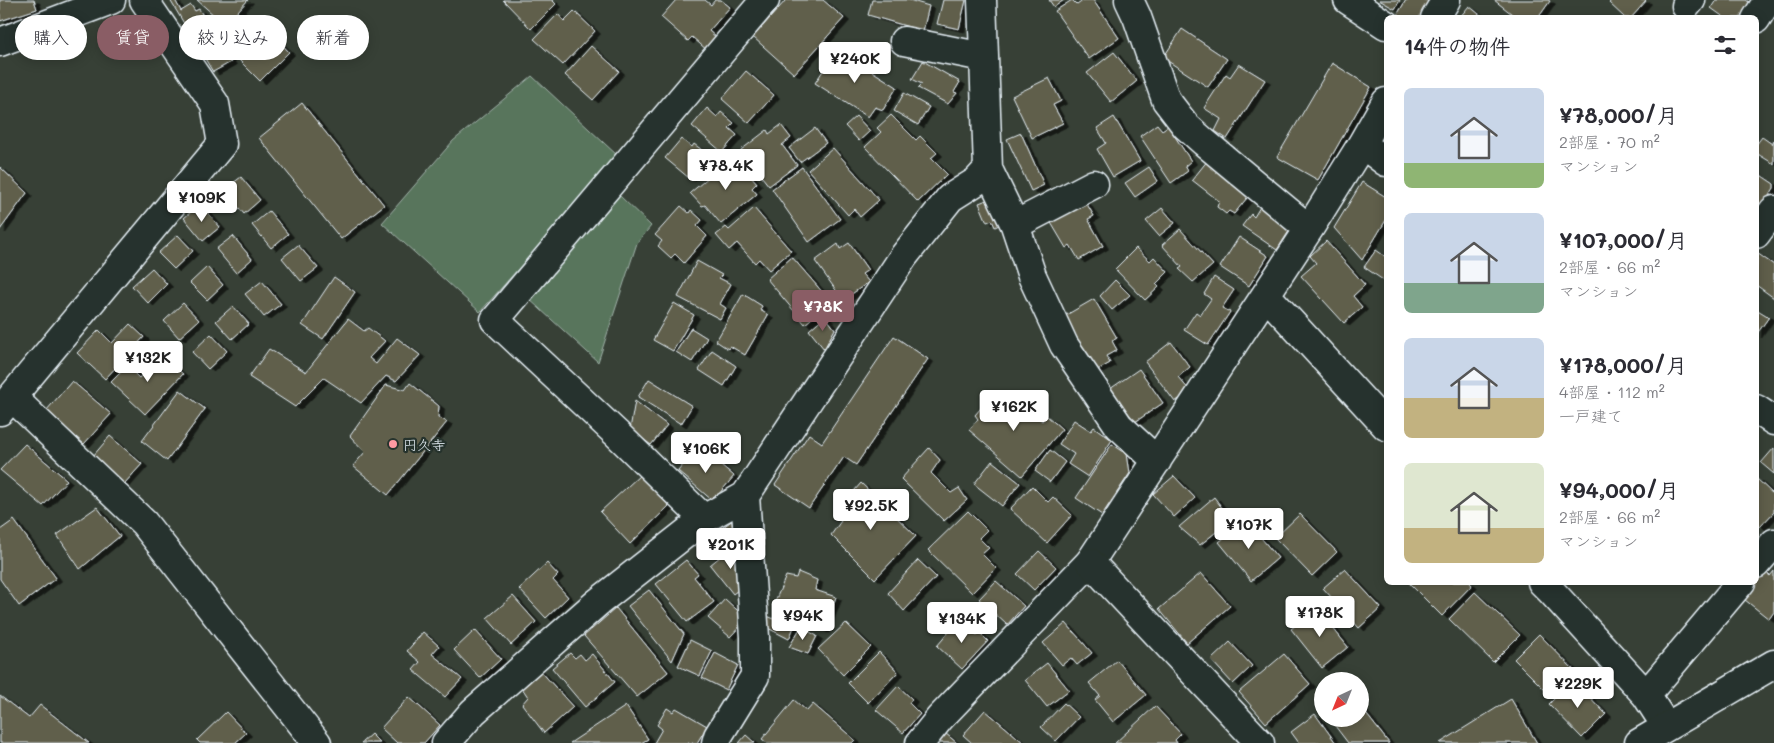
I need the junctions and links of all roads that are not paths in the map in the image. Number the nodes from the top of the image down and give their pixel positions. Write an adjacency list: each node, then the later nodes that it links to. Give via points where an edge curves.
1 (111, 0): 13 (street)
2 (144, 0): 25 (street, via 215,104 222,144)
3 (765, 0): 31 (street, via 495,320)
4 (982, 0): 14 (street)
5 (1129, 0): 22 (street, via 1166,100 1186,126)
6 (1348, 0): 11 (street)
7 (1446, 0): 9 (street)
8 (1768, 0): 10 (street)
9 (1437, 15)
10 (1759, 15)
11 (1384, 24)
12 (904, 41): 14 (street)
13 (0, 42)
14 (983, 57): 18 (street)
15 (1384, 106): 16 (street)
16 (1362, 144): 17 (street); 22 (street)
17 (1384, 160)
18 (988, 169): 21 (street); 30 (street, via 977,181 950,198 904,256)
19 (1094, 184): 21 (street)
20 (1774, 210): 23 (street)
21 (1015, 225): 29 (street, via 1032,276 1064,345 1119,426)
22 (1309, 229): 24 (street)
23 (1759, 230)
24 (1266, 295): 28 (street); 29 (street)
25 (6, 404): 40 (street, via 144,523)
26 (1759, 411): 27 (street)
27 (1774, 421)
28 (1384, 424)
29 (1157, 461): 34 (street)
30 (744, 496): 31 (street); 42 (street, via 755,676)
31 (704, 518): 41 (street, via 597,603 473,712)
32 (1774, 543): 33 (street)
33 (1759, 560)
34 (1090, 562): 43 (street, via 940,718); 44 (street)
35 (1545, 585): 38 (street)
36 (1738, 585): 38 (street)
37 (1774, 664): 39 (street)
38 (1646, 695): 39 (street)
39 (1666, 726): 45 (street)
40 (317, 743)
41 (446, 743)
42 (716, 743)
43 (920, 743)
44 (1260, 743)
45 (1639, 743)

